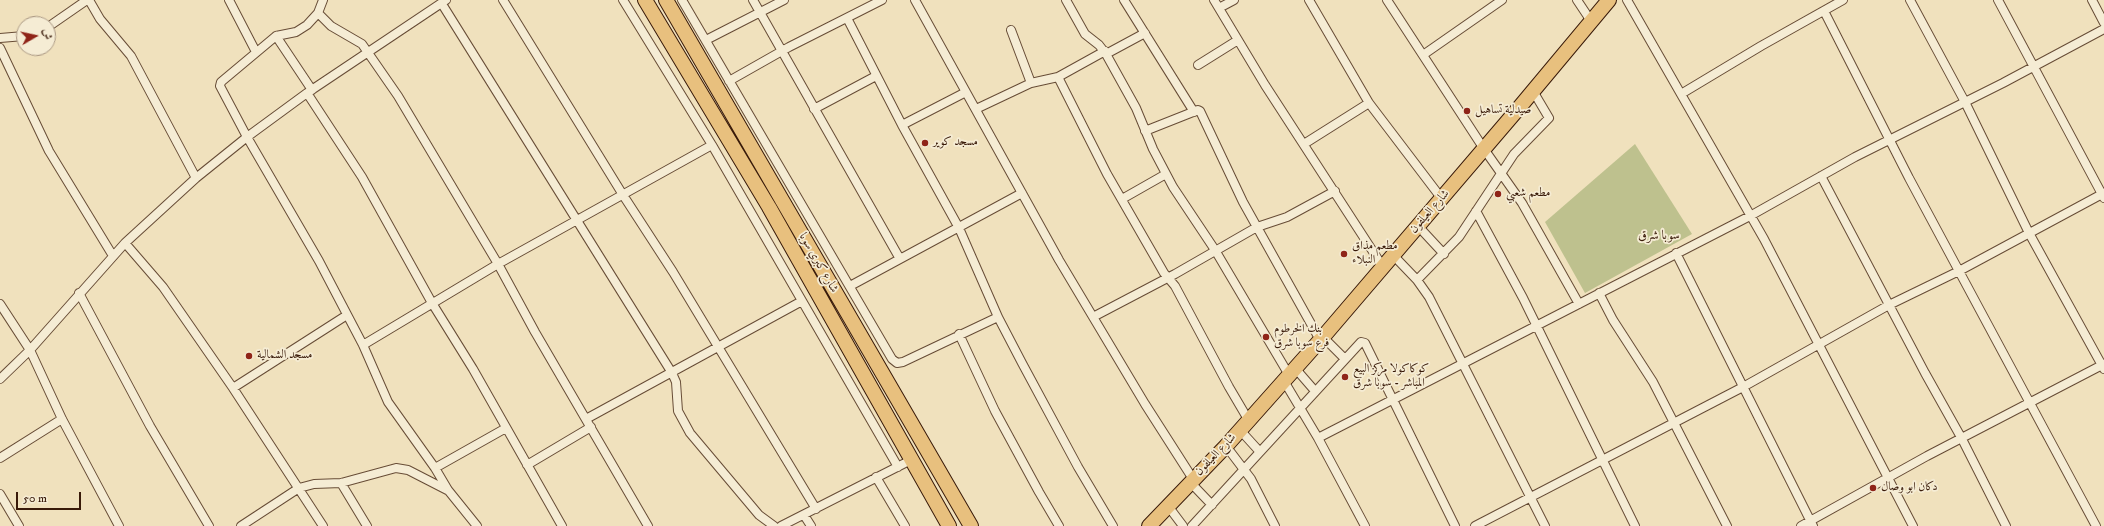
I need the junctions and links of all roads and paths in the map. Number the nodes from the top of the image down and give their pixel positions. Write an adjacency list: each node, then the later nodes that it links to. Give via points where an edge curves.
1 (88, 0): 34 (street); 75 (street, via 100,19 131,56)
2 (229, 0): 47 (street)
3 (323, 0): 30 (street)
4 (503, 0): 78 (street)
5 (623, 0): 70 (street)
6 (645, 0): 129 (highway, شارع كبري سوبا, via 769,207)
7 (666, 0): 125 (highway, شارع كبري سوبا)
8 (682, 0): 42 (street)
9 (753, 0): 31 (street)
10 (784, 0): 31 (street)
11 (882, 0): 32 (street)
12 (915, 0): 58 (street)
13 (1066, 0): 48 (street, via 1085,34)
14 (1124, 0): 38 (street)
15 (1214, 0): 28 (street)
16 (1234, 0): 28 (street)
17 (1309, 0): 61 (street)
18 (1387, 0): 49 (street)
19 (1502, 0): 49 (street)
20 (1577, 0): 33 (street)
21 (1608, 0): 33 (highway, شارع العيلفون)
22 (1628, 0): 59 (street)
23 (1843, 0): 29 (street)
24 (1910, 0): 60 (street)
25 (1998, 0): 51 (street)
26 (2092, 0): 35 (street)
27 (444, 2): 45 (street); 84 (street)
28 (1219, 8): 43 (street)
29 (1824, 11): 59 (street); 68 (street)
30 (318, 13): 39 (street, via 300,30); 45 (street, via 331,26 362,44)
31 (760, 13): 42 (street); 46 (street)
32 (847, 18): 46 (street); 52 (street)
33 (1591, 21): 56 (highway, شارع العيلفون)
34 (56, 22)
35 (2104, 23)
36 (2104, 29): 51 (street)
37 (1011, 30): 55 (street)
38 (1144, 33): 48 (street); 64 (street)
39 (276, 36): 47 (street); 57 (street)
40 (16, 37): 41 (street)
41 (0, 38)
42 (706, 40): 54 (street)
43 (1238, 40): 50 (street); 69 (street)
44 (0, 48): 93 (street, via 49,151)
45 (368, 51): 57 (street); 96 (street, via 421,133)
46 (782, 51): 54 (street); 62 (street)
47 (256, 52): 67 (street, via 221,82 220,86)
48 (1106, 52): 53 (street); 66 (street, via 1136,108)
49 (1423, 55): 71 (street)
50 (1198, 65)
51 (2034, 65): 60 (street); 79 (street)
52 (876, 76): 62 (street); 65 (street)
53 (1058, 76): 55 (street); 80 (street, via 1091,144)
54 (729, 81): 101 (street)
55 (1031, 83): 63 (street)
56 (1533, 91): 71 (highway, شارع العيلفون); 72 (street, via 1549,117 1514,154)
57 (310, 92): 67 (street); 105 (street, via 362,177)
58 (966, 92): 63 (street); 65 (street)
59 (1681, 94): 83 (street)
60 (1965, 102): 68 (street); 88 (street)
61 (1369, 103): 69 (street); 81 (street)
62 (814, 109): 95 (street)
63 (976, 109): 77 (street)
64 (1194, 112): 66 (street); 86 (street, via 1201,112)
65 (902, 125): 87 (street)
66 (1145, 131): 73 (street)
67 (246, 137): 75 (street); 109 (street, via 319,261)
68 (1889, 140): 74 (street); 98 (street)
69 (1304, 144): 76 (street)
70 (712, 145): 78 (street); 104 (street)
71 (1484, 149): 72 (street); 81 (highway, شارع العيلفون)
72 (1501, 172): 82 (street); 107 (street, via 1522,203)
73 (1166, 174): 80 (street); 90 (street)
74 (1821, 176): 83 (street); 108 (street)
75 (196, 178): 89 (street)
76 (1334, 191): 86 (street, via 1287,217); 97 (street)
77 (1022, 193): 87 (street); 111 (street)
78 (623, 195): 84 (street); 117 (street, via 673,272)
79 (2103, 195): 88 (street)
80 (1122, 199): 99 (street)
81 (1442, 199): 85 (highway, شارع العيلفون)
82 (1476, 211): 92 (street); 112 (street)
83 (1750, 216): 91 (street); 116 (street)
84 (578, 220): 96 (street); 122 (street)
85 (1418, 226): 92 (street); 94 (highway, شارع العيلفون)
86 (1257, 227): 90 (street); 114 (street)
87 (958, 228): 95 (street); 110 (street)
88 (2029, 233): 98 (street); 121 (street)
89 (125, 243): 93 (street); 127 (street, via 163,287)
90 (1215, 250): 99 (street); 123 (street)
91 (1676, 253): 103 (street); 126 (street)
92 (1444, 254): 100 (street)
93 (113, 256): 102 (street)
94 (1393, 256): 97 (highway, شارع العيلفون); 100 (street)
95 (900, 259): 101 (street)
96 (498, 264): 105 (street); 134 (street)
97 (1383, 268): 114 (highway, شارع العيلفون)
98 (1959, 271): 108 (street); 131 (street)
99 (1168, 277): 111 (street); 136 (street, via 1229,387)
100 (1417, 280): 120 (street, via 1429,297)
101 (850, 286): 113 (street, via 892,359 897,363)
102 (79, 293): 118 (street); 166 (street, via 150,426)
103 (1599, 293): 107 (street); 135 (street)
104 (802, 301): 117 (street); 147 (street)
105 (432, 303): 115 (street); 138 (street)
106 (0, 304): 118 (street)
107 (1578, 304): 112 (street)
108 (1889, 305): 116 (street); 140 (street)
109 (347, 315): 115 (street); 127 (street)
110 (998, 316): 113 (street); 180 (street, via 1078,467)
111 (1093, 317): 152 (street)
112 (1536, 326): 120 (street); 145 (street)
113 (959, 334): 179 (street, via 995,410)
114 (1322, 338): 119 (street); 123 (highway, شارع العيلفون)
115 (363, 345): 148 (street, via 388,402)
116 (1818, 345): 126 (street); 151 (street)
117 (717, 347): 122 (street); 160 (street)
118 (30, 350): 124 (street); 133 (street)
119 (1345, 359): 128 (street); 130 (street, via 1360,342 1365,343)
120 (1463, 365): 130 (street); 157 (street)
121 (2103, 366): 131 (street)
122 (672, 373): 134 (street); 173 (street, via 676,382 678,411 690,433 759,515)
123 (1289, 375): 128 (street); 132 (street); 136 (highway, شارع العيلفون)
124 (0, 379)
125 (889, 382): 129 (highway); 178 (highway, شارع كبري سوبا)
126 (1743, 387): 135 (street); 163 (street)
127 (233, 388): 154 (street)
128 (1315, 391): 132 (street)
129 (875, 392): 144 (highway, شارع كبري سوبا)
130 (1394, 400): 139 (street); 186 (street)
131 (2030, 404): 140 (street); 194 (street)
132 (1300, 408): 139 (street); 142 (street)
133 (62, 419): 143 (street); 165 (street)
134 (586, 419): 137 (street)
135 (1674, 423): 145 (street); 190 (street)
136 (1244, 425): 141 (highway, شارع العيلفون); 142 (street)
137 (591, 427): 146 (street); 172 (street)
138 (506, 428): 146 (street); 148 (street)
139 (1318, 438): 185 (street)
140 (1962, 438): 151 (street); 193 (street)
141 (1226, 446): 149 (street); 152 (highway, شارع العيلفون)
142 (1260, 452): 149 (street)
143 (0, 458)
144 (911, 460): 147 (street); 177 (highway, شارع كبري سوبا)
145 (1602, 461): 157 (street); 189 (street)
146 (527, 465): 171 (street)
147 (898, 467): 150 (street)
148 (435, 468): 155 (street)
149 (1244, 469): 158 (street); 184 (street)
150 (876, 477): 160 (street); 176 (street)
151 (1887, 479): 163 (street); 192 (street)
152 (1192, 480): 158 (street); 159 (highway, شارع العيلفون)
153 (341, 483): 154 (street, via 314,484); 155 (street, via 396,468 408,470); 169 (street)
154 (299, 488): 167 (street); 168 (street)
155 (448, 490): 170 (street)
156 (0, 494): 164 (street)
157 (1530, 497): 187 (street); 188 (street)
158 (1212, 505): 183 (street)
159 (1168, 506): 181 (highway, شارع العيلفون); 182 (street)
160 (816, 509): 161 (street)
161 (804, 515): 174 (street); 175 (street)
162 (2104, 522): 194 (street)
163 (1812, 524): 191 (street)
164 (18, 526)
165 (120, 526)
166 (209, 526)
167 (241, 526)
168 (323, 526)
169 (367, 526)
170 (476, 526)
171 (562, 526)
172 (648, 526)
173 (774, 526)
174 (781, 526)
175 (810, 526)
176 (905, 526)
177 (949, 526)
178 (971, 526)
179 (1059, 526)
180 (1113, 526)
181 (1149, 526)
182 (1183, 526)
183 (1192, 526)
184 (1275, 526)
185 (1365, 526)
186 (1455, 526)
187 (1475, 526)
188 (1545, 526)
189 (1635, 526)
190 (1727, 526)
191 (1801, 526)
192 (1913, 526)
193 (2006, 526)
194 (2096, 526)

